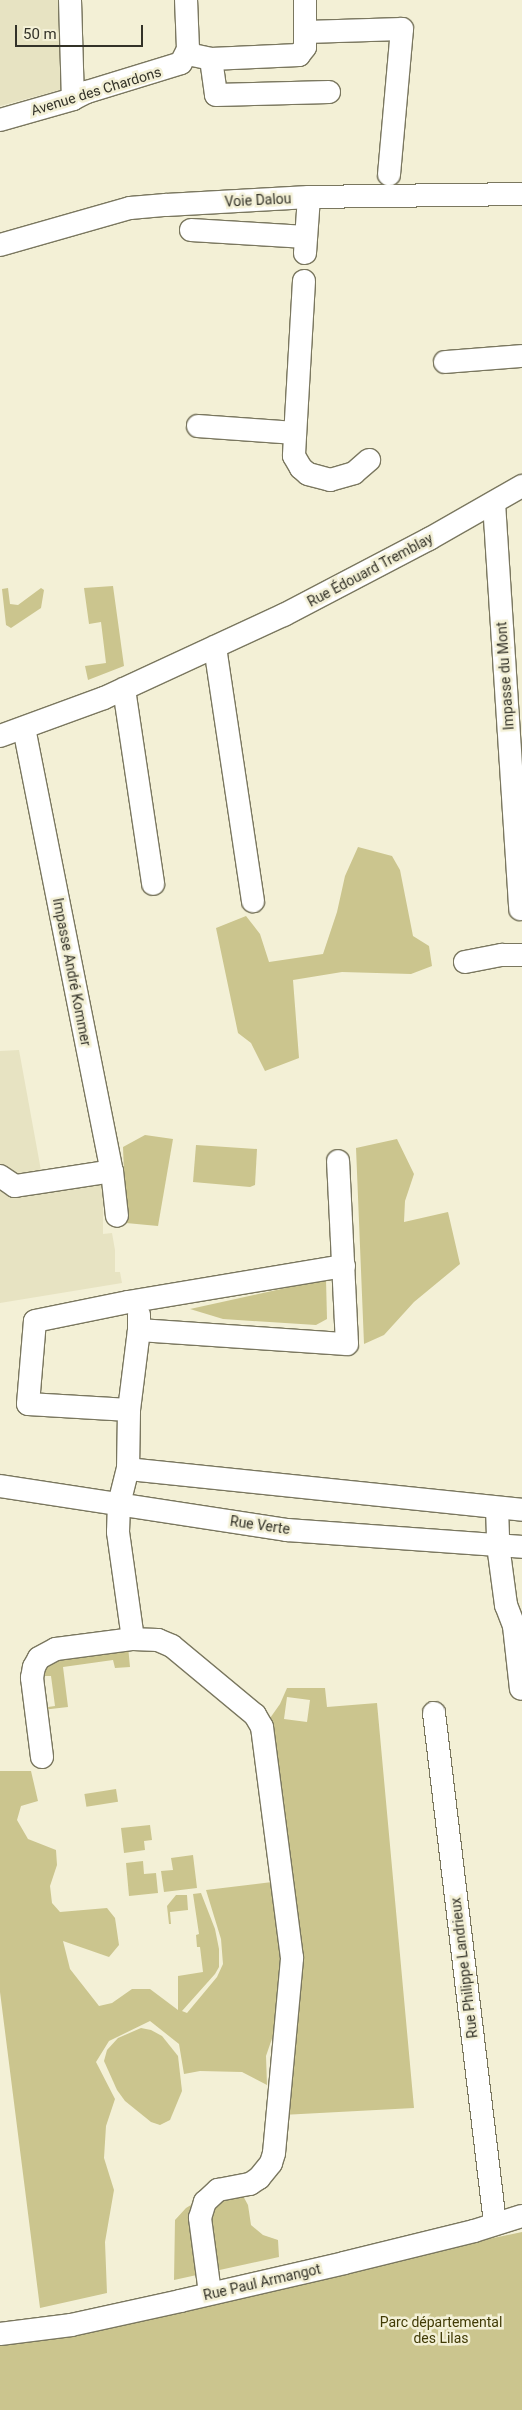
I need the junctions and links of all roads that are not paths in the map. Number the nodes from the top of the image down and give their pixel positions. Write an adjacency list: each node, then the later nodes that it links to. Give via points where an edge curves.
1 (70, 0): 8 (street)
2 (186, 0): 5 (street)
3 (305, 0): 4 (street)
4 (306, 32): 6 (street, via 305,46 299,55); 10 (street, via 402,29)
5 (188, 54): 6 (street); 8 (street, Avenue des Chardons, via 172,68)
6 (211, 59): 7 (street, via 216,95)
7 (329, 92)
8 (73, 99): 9 (street, Avenue des Chardons)
9 (0, 120)
10 (389, 174)
11 (522, 194): 12 (street, Voie Dalou, via 400,203)
12 (309, 198): 13 (street, via 306,245); 14 (street, Voie Dalou, via 130,208)
13 (191, 230)
14 (0, 245)
15 (304, 281): 19 (street)
16 (522, 356): 17 (street)
17 (446, 362)
18 (198, 426): 19 (street)
19 (295, 433): 20 (street, via 294,456 301,468 317,478 336,479 348,475)
20 (369, 460)
21 (522, 486): 22 (street, Rue Édouard Tremblay)
22 (494, 503): 23 (street, Rue Édouard Tremblay, via 284,615); 29 (street, Impasse du Mont)
23 (215, 647): 24 (street, Rue Édouard Tremblay); 28 (street)
24 (124, 689): 25 (street, Rue Édouard Tremblay); 27 (street)
25 (24, 728): 26 (street, Rue Édouard Tremblay); 33 (street, Impasse André Kommer)
26 (0, 736)
27 (153, 884)
28 (253, 901)
29 (520, 909)
30 (522, 955): 31 (street)
31 (465, 962)
32 (338, 1161): 36 (street)
33 (112, 1171): 34 (street, via 15,1186); 35 (street, Impasse André Kommer)
34 (0, 1176)
35 (118, 1216)
36 (344, 1266): 37 (street); 38 (street, via 347,1344)
37 (138, 1302): 38 (street); 39 (street, via 35,1321 28,1404)
38 (139, 1330): 39 (street)
39 (129, 1410): 40 (street)
40 (128, 1469): 42 (street); 43 (street)
41 (0, 1486): 42 (street, Rue Verte)
42 (120, 1504): 45 (street, Rue Verte, via 288,1530); 47 (street, via 118,1532)
43 (498, 1508): 44 (street); 45 (street)
44 (522, 1510)
45 (498, 1545): 46 (street, Rue Verte); 48 (street, via 506,1605 514,1626)
46 (522, 1547)
47 (133, 1639): 50 (street, via 56,1648 39,1658 32,1678); 53 (street, via 158,1640 172,1646 255,1715 262,1727 292,1958 274,2153 271,2163 259,2178 250,2184 218,2190 205,2202 200,2218)
48 (521, 1689)
49 (434, 1713): 52 (street, Rue Philippe Landrieux)
50 (42, 1757)
51 (522, 2216): 52 (street, Rue Paul Armangot)
52 (495, 2224): 53 (street, Rue Paul Armangot)
53 (210, 2294): 54 (street, Rue Paul Armangot, via 71,2325)
54 (0, 2334)

